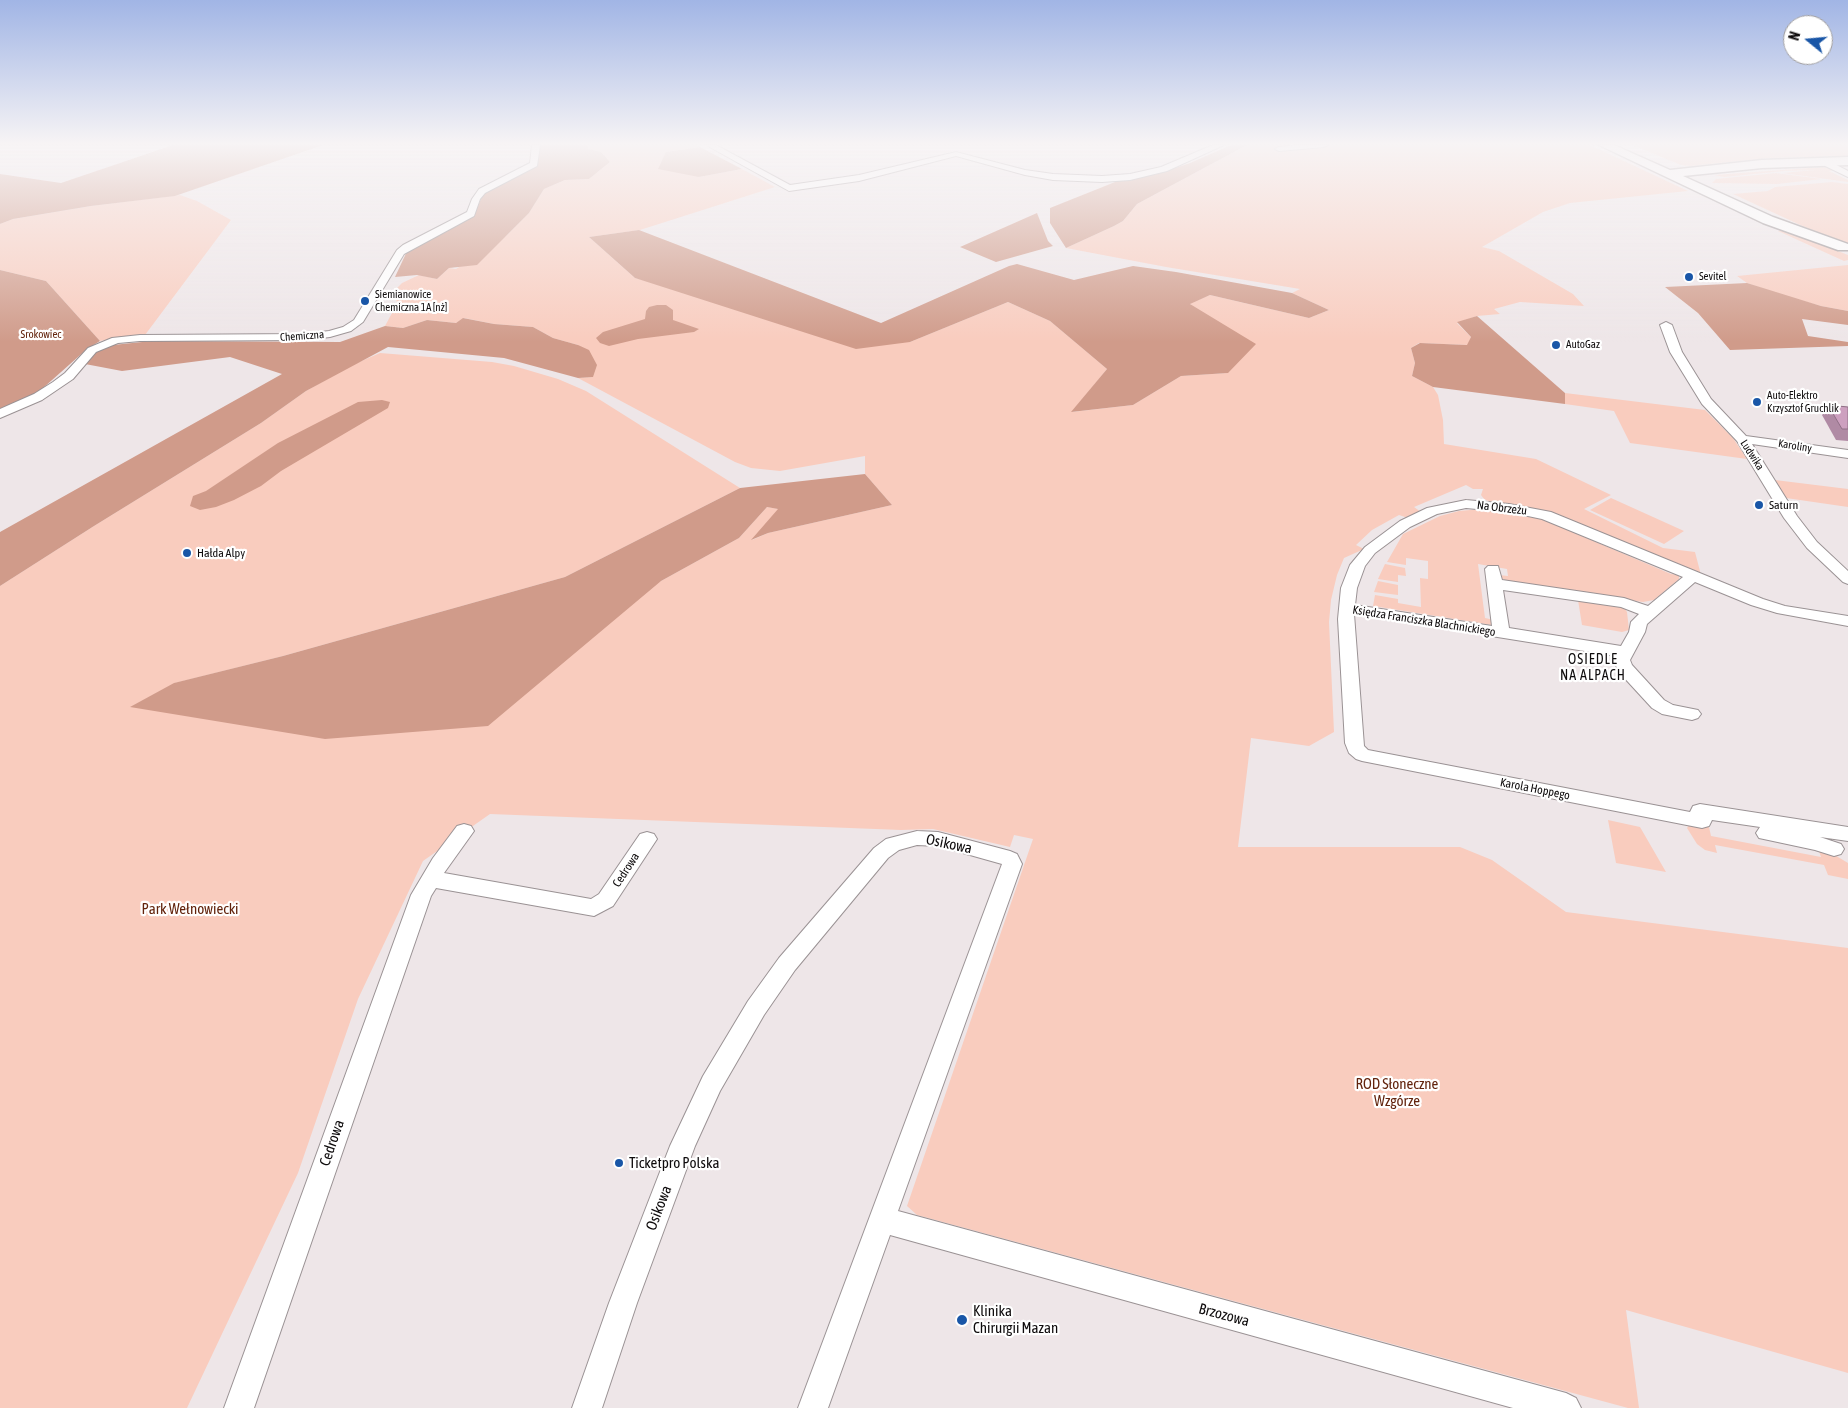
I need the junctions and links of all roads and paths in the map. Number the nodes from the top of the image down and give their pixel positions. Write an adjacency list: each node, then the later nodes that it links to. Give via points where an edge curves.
1 (472, 211): 5 (street, Chemiczna, via 406,246 358,322 347,329 305,338 116,340 92,350 57,385)
2 (1760, 211): 3 (street)
3 (1845, 248)
4 (1666, 325): 6 (street, Ludwika, via 1676,352 1706,401)
5 (0, 414)
6 (1742, 439): 7 (street, Karoliny); 9 (street, Ludwika, via 1812,546)
7 (1848, 454)
8 (1693, 576): 10 (street, Na Obrzeżu, via 1546,516 1492,505 1455,505 1432,511 1405,524 1370,550 1354,574); 11 (street); 12 (street, Na Obrzeżu, via 1783,610)
9 (1848, 578)
10 (1346, 608): 13 (street, Księdza Franciszka Blachnickiego); 16 (street, Na Obrzeżu, via 1355,749)
11 (1650, 612): 13 (street, Księdza Franciszka Blachnickiego, via 1624,603 1494,576); 14 (street, via 1639,622)
12 (1848, 621)
13 (1501, 633): 14 (street, Księdza Franciszka Blachnickiego)
14 (1626, 652): 15 (street, via 1622,660 1624,667 1658,704 1668,710)
15 (1692, 714)
16 (1368, 757): 17 (street, Karola Hoppego)
17 (1702, 821): 19 (street, via 1700,811); 22 (street, Karola Hoppego, via 1816,843)
18 (464, 831): 23 (street, Cedrowa)
19 (1823, 831): 20 (street); 22 (street, Karola Hoppego)
20 (1848, 834)
21 (647, 839): 23 (street, Cedrowa, via 606,900 594,908)
22 (1841, 853)
23 (431, 879): 25 (street, Cedrowa, via 421,895 407,933)
24 (883, 1220): 26 (street, Osikowa, via 1012,864 1003,856 938,839 902,841 881,853 787,964 756,1008 711,1084 683,1146); 27 (street, Osikowa); 28 (street, Brzozowa)
25 (239, 1408)
26 (587, 1408)
27 (813, 1408)
28 (1566, 1408)

